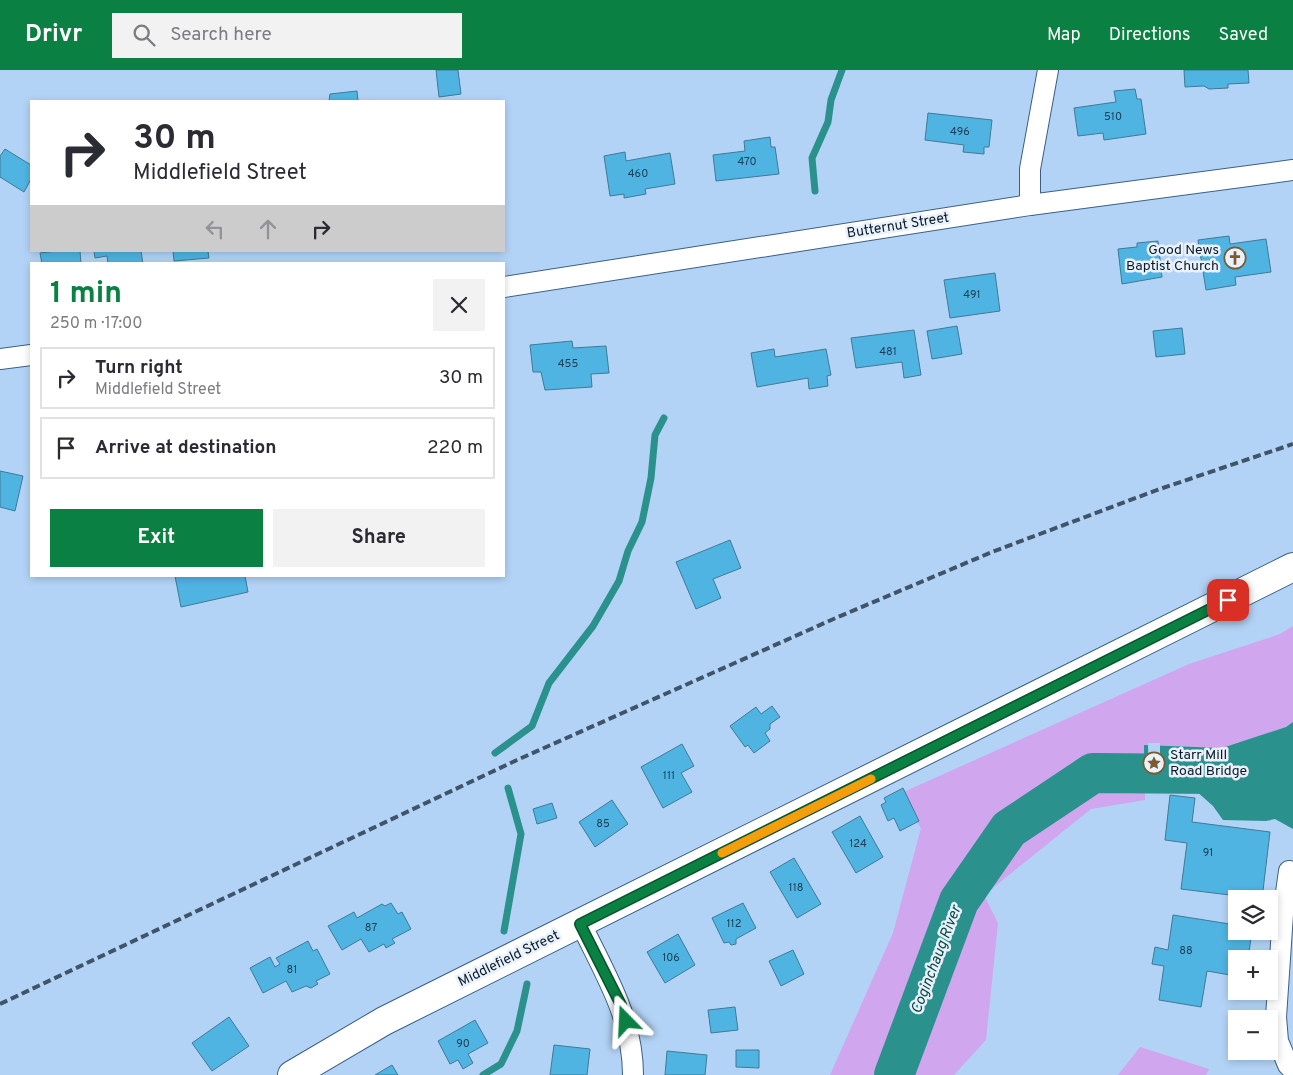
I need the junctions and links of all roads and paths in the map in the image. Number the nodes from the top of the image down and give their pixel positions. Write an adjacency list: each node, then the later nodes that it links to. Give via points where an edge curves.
1 (1048, 70): 3 (street, via 1030,169)
2 (1293, 170): 3 (street, Butternut Street)
3 (1030, 205): 4 (street, Butternut Street)
4 (505, 287)
5 (30, 355): 6 (street)
6 (0, 359)
7 (1293, 567): 9 (main road, Middlefield Street)
8 (1289, 871): 10 (street, via 1276,1017 1278,1041)
9 (580, 924): 11 (main road, Middlefield Street, via 384,1021); 12 (street, via 621,1005 630,1036)
10 (1293, 1070)
11 (292, 1075)
12 (633, 1075)

